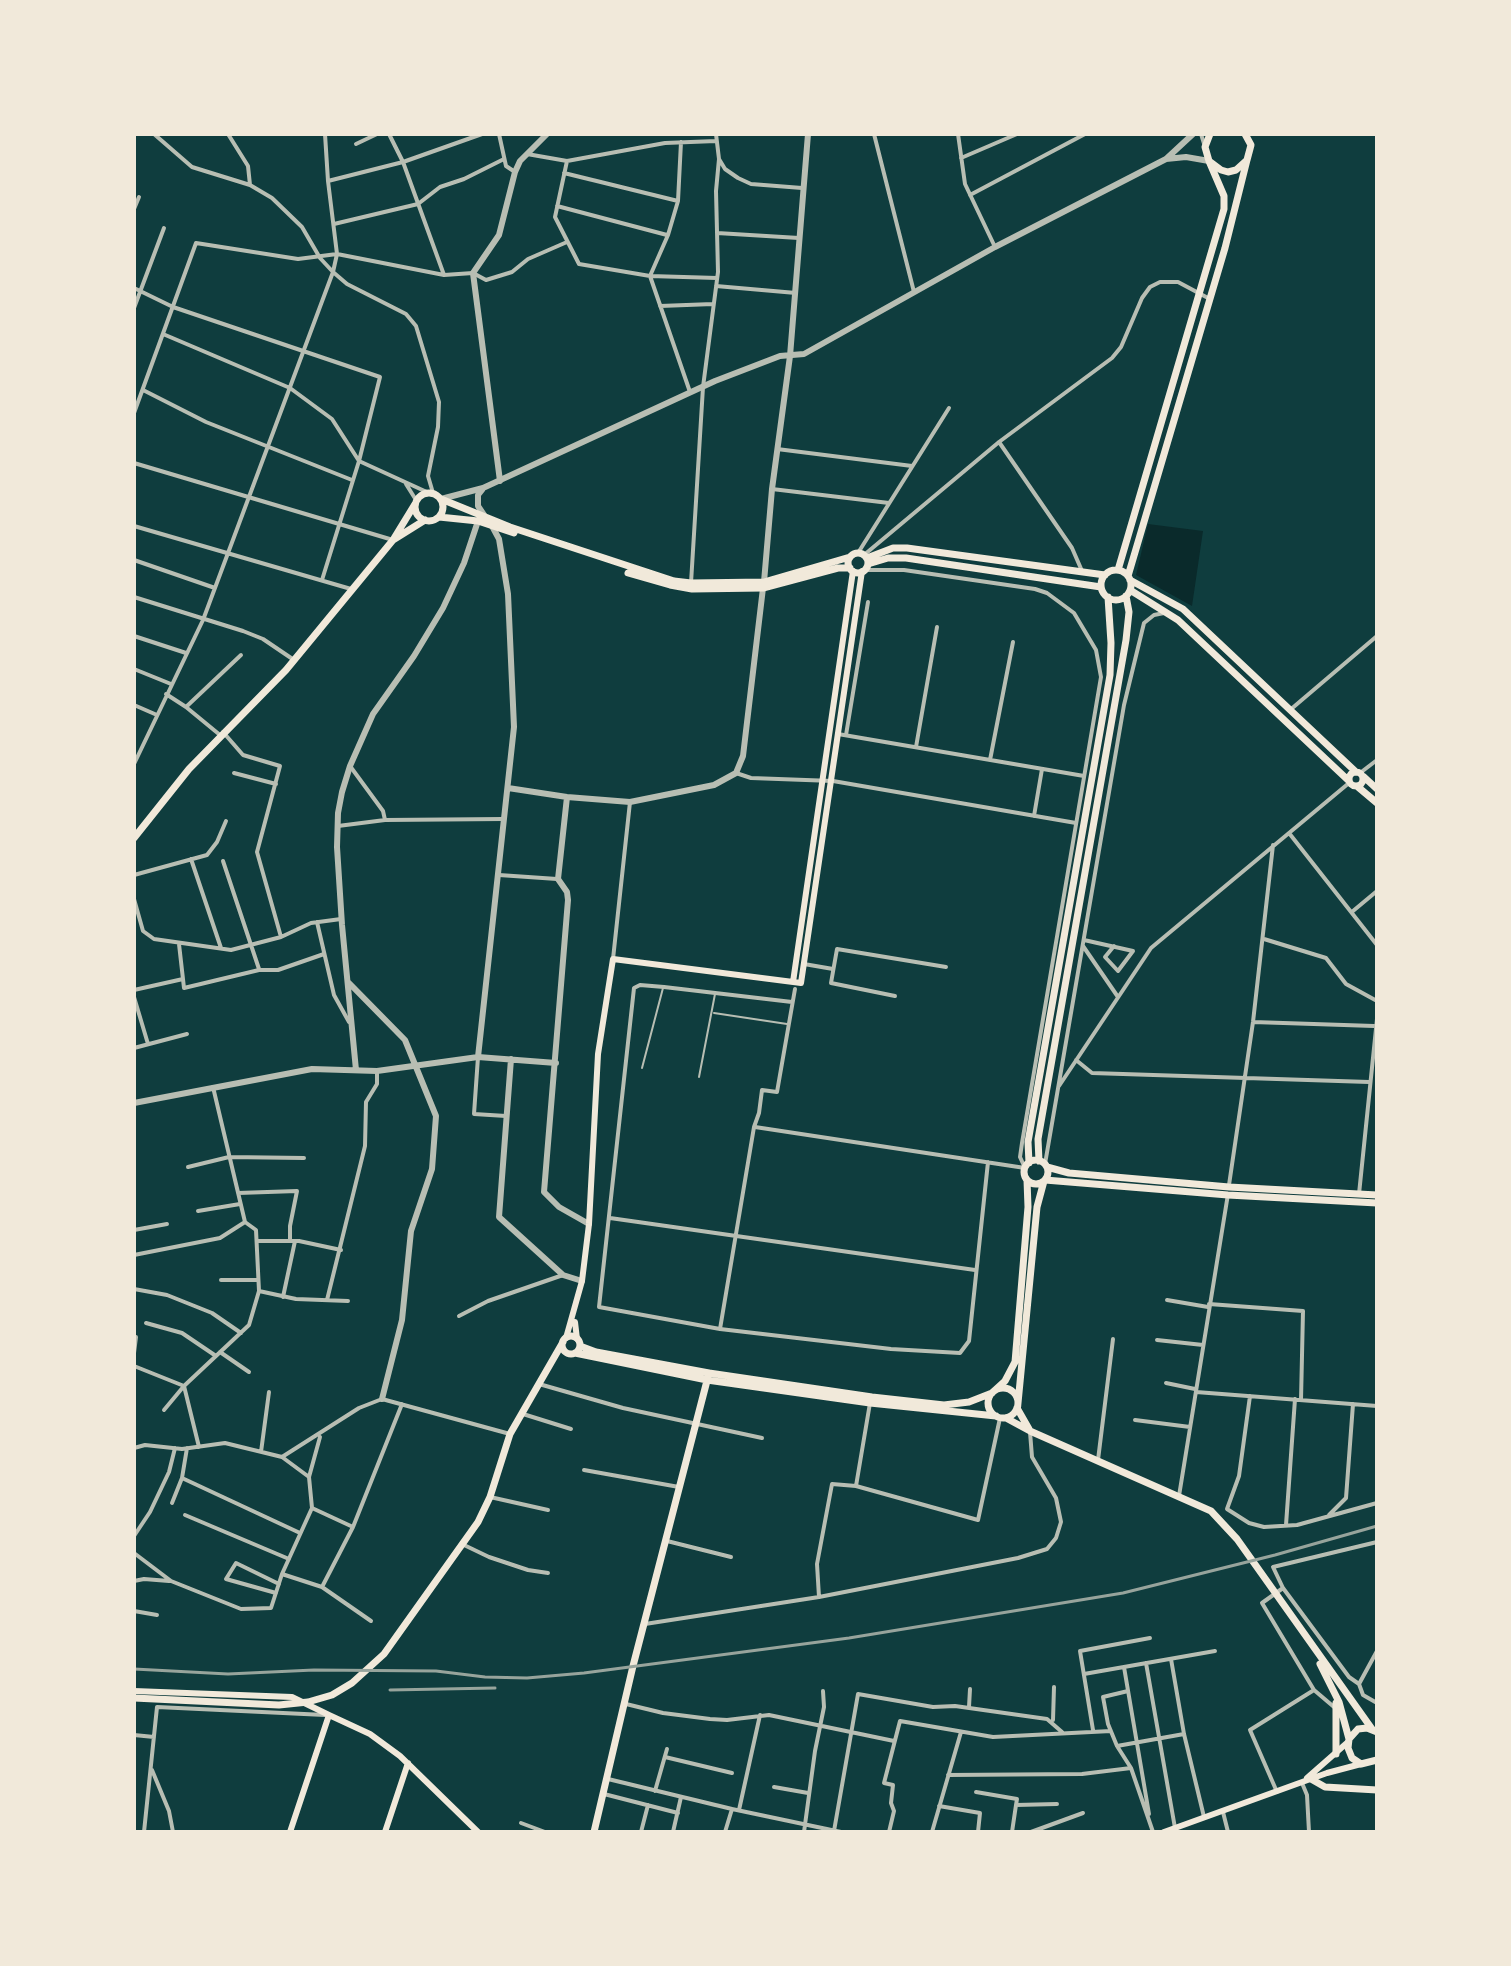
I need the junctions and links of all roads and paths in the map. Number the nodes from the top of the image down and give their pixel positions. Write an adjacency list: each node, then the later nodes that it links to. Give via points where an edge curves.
1 (154, 134): 39 (street, via 192,167)
2 (228, 134): 39 (street, via 248,166)
3 (325, 134): 38 (street)
4 (377, 134): 24 (street)
5 (389, 134): 35 (street)
6 (482, 134): 35 (street)
7 (499, 134): 29 (street)
8 (547, 134): 27 (street)
9 (663, 134): 23 (street)
10 (716, 134): 21 (street)
11 (808, 134): 40 (street)
12 (874, 134): 64 (street)
13 (958, 134): 28 (street)
14 (1017, 134): 28 (street)
15 (1085, 134): 41 (street)
16 (1193, 134): 31 (street)
17 (1201, 134): 26 (street)
18 (1210, 134): 26 (main road)
19 (1245, 134): 25 (main road)
20 (1254, 134): 25 (main road)
21 (716, 141): 22 (street); 30 (street)
22 (681, 142): 23 (street); 43 (street)
23 (665, 143): 33 (street)
24 (356, 144)
25 (1251, 145): 32 (main road)
26 (1205, 147): 34 (main road)
27 (527, 154): 33 (street); 36 (street)
28 (961, 158): 41 (street)
29 (504, 159): 36 (street); 44 (street, via 440,187)
30 (719, 159): 40 (street, via 725,169 751,184); 49 (street)
31 (1166, 159): 34 (street); 53 (street)
32 (1247, 160): 34 (main road, via 1228,172); 67 (main road)
33 (567, 161): 37 (street)
34 (1209, 161): 66 (main road, via 1224,209)
35 (403, 162): 38 (street); 44 (street)
36 (515, 172): 57 (street, via 499,235)
37 (564, 173): 43 (street); 45 (street)
38 (328, 181): 47 (street)
39 (250, 185): 55 (street, via 288,212)
40 (805, 189): 51 (street)
41 (970, 195): 53 (street)
42 (139, 197): 46 (street)
43 (678, 201): 50 (street)
44 (418, 204): 47 (street); 58 (street)
45 (557, 206): 50 (street); 52 (street, via 555,217)
46 (134, 209)
47 (334, 224): 54 (street)
48 (164, 228): 63 (street)
49 (717, 233): 51 (street); 60 (street)
50 (668, 235): 59 (street)
51 (801, 238): 65 (street)
52 (567, 242): 57 (street, via 512,272 486,280); 59 (street, via 579,264)
53 (995, 247): 64 (street)
54 (337, 254): 55 (street); 56 (street); 58 (street)
55 (320, 258): 56 (street); 70 (street, via 278,257 196,243)
56 (333, 272): 73 (street); 92 (street, via 406,314 416,326 439,402 428,476)
57 (473, 273): 58 (street); 88 (street)
58 (444, 275)
59 (650, 276): 60 (street); 69 (street)
60 (717, 278): 61 (street)
61 (716, 286): 65 (street); 68 (street)
62 (134, 288): 63 (street)
63 (141, 292): 70 (street); 71 (street)
64 (914, 292): 74 (street, via 804,354)
65 (796, 293): 74 (street)
66 (1200, 293): 67 (street); 81 (street, via 1178,282 1150,287 1112,358); 108 (main road)
67 (1210, 299): 111 (main road)
68 (713, 304): 69 (street); 75 (street)
69 (660, 306): 78 (street)
70 (173, 307): 72 (street); 73 (street)
71 (134, 308)
72 (163, 334): 76 (street); 77 (street)
73 (303, 353): 76 (street); 84 (street, via 380,377)
74 (790, 356): 75 (street); 83 (street)
75 (703, 387): 78 (street); 113 (street)
76 (290, 388): 82 (street); 84 (street, via 332,419)
77 (143, 390): 80 (street); 82 (street)
78 (690, 392): 88 (street)
79 (949, 408): 86 (street)
80 (134, 413)
81 (999, 442): 106 (street); 109 (street, via 1072,548)
82 (267, 448): 87 (street); 93 (street)
83 (777, 449): 86 (street); 91 (street)
84 (359, 461): 87 (street); 89 (street)
85 (134, 463): 93 (street)
86 (912, 466): 96 (street)
87 (352, 480): 100 (street)
88 (500, 481): 90 (street)
89 (404, 482): 92 (street); 95 (street)
90 (483, 488): 94 (street); 98 (street, via 478,501)
91 (772, 489): 96 (street); 114 (street)
92 (431, 493): 94 (main road); 95 (main road)
93 (249, 498): 100 (street); 104 (street)
94 (441, 499): 97 (main road); 98 (main road)
95 (416, 502): 99 (main road, via 418,516); 103 (main road)
96 (889, 503): 106 (street)
97 (439, 517): 98 (main road); 99 (main road)
98 (481, 518): 102 (main road); 113 (main road, via 652,576); 150 (street, via 438,616 373,714)
99 (425, 520): 103 (main road)
100 (339, 524): 103 (street); 112 (street)
101 (134, 526): 104 (street)
102 (492, 526): 114 (main road, via 670,585); 161 (street, via 499,539 509,610 514,727)
103 (393, 540): 117 (main road)
104 (228, 553): 112 (street); 116 (street)
105 (134, 560): 116 (street)
106 (862, 561): 107 (main road); 107 (main road); 109 (main road, via 907,548); 114 (main road); 115 (main road, via 906,558); 132 (street, via 1035,589 1061,601 1096,650); 143 (main road)
107 (852, 570): 114 (main road, via 838,568); 141 (main road)
108 (1118, 570): 110 (main road); 111 (main road)
109 (1082, 572): 110 (main road)
110 (1105, 575): 115 (main road)
111 (1129, 578): 118 (main road); 138 (main road, via 1183,609)
112 (322, 580): 117 (street)
113 (691, 583): 114 (main road)
114 (764, 585): 153 (street, via 743,756)
115 (1101, 587): 120 (main road)
116 (215, 588): 123 (street)
117 (352, 589): 130 (main road)
118 (1128, 593): 120 (main road, via 1117,600); 122 (main road); 240 (main road, via 1126,640 1038,1139)
119 (134, 597): 123 (street)
120 (1108, 597): 135 (main road)
121 (868, 602): 143 (street)
122 (1171, 614): 158 (main road); 189 (street, via 1154,615 1142,630)
123 (203, 620): 128 (street); 130 (street, via 263,639)
124 (937, 627): 145 (street)
125 (134, 636): 128 (street)
126 (1377, 636): 138 (street)
127 (1013, 642): 147 (street)
128 (186, 653): 133 (street)
129 (241, 655): 137 (street)
130 (294, 660): 142 (main road)
131 (134, 669): 133 (street)
132 (1101, 677): 135 (street); 139 (street)
133 (171, 684): 134 (street)
134 (166, 694): 137 (street); 140 (street)
135 (1107, 695): 139 (street); 241 (main road)
136 (134, 705): 140 (street)
137 (186, 707): 142 (street)
138 (1290, 710): 154 (main road)
139 (1096, 713): 155 (street)
140 (157, 715): 146 (street)
141 (829, 732): 143 (street); 156 (main road)
142 (221, 734): 159 (street, via 243,755 280,766); 173 (main road)
143 (842, 734): 145 (street); 157 (main road)
144 (134, 746): 146 (street)
145 (916, 747): 147 (street)
146 (141, 750): 149 (street)
147 (990, 760): 151 (street)
148 (1377, 760): 154 (street)
149 (134, 764)
150 (350, 766): 168 (street); 171 (street)
151 (1042, 769): 155 (street); 166 (street)
152 (234, 773): 159 (street)
153 (736, 773): 156 (street); 164 (street, via 714,785)
154 (1360, 774): 158 (main road, via 1350,776); 160 (main road, via 1363,782); 162 (main road)
155 (1084, 776): 170 (street)
156 (823, 780): 157 (street); 203 (main road)
157 (833, 781): 166 (street); 197 (main road)
158 (1349, 782): 160 (main road); 172 (street)
159 (276, 784): 187 (street, via 257,852)
160 (1358, 787): 165 (main road)
161 (508, 788): 163 (street); 167 (street)
162 (1377, 789)
163 (567, 797): 164 (street); 179 (street)
164 (630, 802): 196 (street)
165 (1377, 803)
166 (1034, 816): 170 (street)
167 (505, 819): 168 (street); 178 (street)
168 (385, 820): 171 (street)
169 (226, 821): 175 (street, via 207,855)
170 (1076, 823): 241 (street, via 1022,1143 1020,1157)
171 (338, 826): 183 (street)
172 (1289, 833): 174 (street); 182 (street)
173 (134, 838)
174 (1273, 845): 188 (street); 209 (street, via 1151,948)
175 (191, 859): 177 (street); 194 (street)
176 (223, 861): 191 (street)
177 (134, 875)
178 (499, 875): 179 (street); 222 (street)
179 (558, 879): 225 (street, via 568,900)
180 (1377, 891): 182 (street)
181 (134, 899): 184 (street)
182 (1353, 911): 192 (street)
183 (341, 919): 185 (street); 202 (street)
184 (140, 921): 186 (street); 190 (street, via 154,939)
185 (317, 922): 187 (street); 195 (street)
186 (134, 926)
187 (281, 937): 191 (street)
188 (1263, 939): 210 (street, via 1326,958 1346,984); 214 (street)
189 (1083, 942): 193 (street); 209 (street); 233 (street)
190 (178, 943): 194 (street); 201 (street)
191 (250, 945): 194 (street); 200 (street)
192 (1377, 945)
193 (1114, 946): 193 (street, via 1105,957 1118,971 1133,951)
194 (221, 948)
195 (324, 954): 200 (street, via 278,970); 216 (street, via 334,995)
196 (613, 959): 203 (main road); 255 (main road, via 598,1054)
197 (804, 964): 199 (street); 203 (main road, via 801,983)
198 (946, 967): 199 (street, via 837,949)
199 (833, 969): 207 (street, via 831,983)
200 (259, 970): 201 (street, via 184,988)
201 (183, 979): 205 (street)
202 (348, 982): 216 (street); 298 (street, via 405,1040 436,1116 432,1169 411,1231 402,1320)
203 (794, 986): 211 (street)
204 (664, 987): 206 (street); 226 (lane); 252 (street, via 633,990)
205 (134, 990)
206 (716, 993): 211 (street); 212 (lane)
207 (895, 996)
208 (134, 997): 219 (street)
209 (1118, 997): 224 (street)
210 (1377, 1001)
211 (792, 1002): 215 (street)
212 (713, 1012): 215 (lane); 230 (lane)
213 (1377, 1019): 217 (street)
214 (1253, 1022): 217 (street); 229 (street)
215 (788, 1024): 236 (street, via 777,1092 762,1090)
216 (352, 1026): 227 (street)
217 (1374, 1026): 221 (street)
218 (187, 1034): 219 (street)
219 (148, 1044): 220 (street)
220 (134, 1048)
221 (1375, 1048): 231 (street)
222 (478, 1057): 223 (street); 228 (street); 235 (street, via 474,1114)
223 (511, 1059): 225 (street); 235 (street)
224 (1076, 1060): 229 (street, via 1092,1073); 233 (street)
225 (556, 1063): 255 (street, via 544,1192)
226 (642, 1068)
227 (356, 1070): 228 (street); 232 (street, via 293,1071)
228 (377, 1071): 260 (street, via 377,1084 366,1102 365,1146)
229 (1245, 1076): 231 (street); 245 (street)
230 (699, 1077)
231 (1369, 1082): 247 (street)
232 (212, 1086): 234 (street); 237 (street)
233 (1058, 1088): 240 (street)
234 (134, 1103)
235 (507, 1116): 263 (street, via 499,1217)
236 (754, 1127): 239 (street); 257 (street)
237 (229, 1157): 238 (street); 242 (street); 246 (street)
238 (304, 1158)
239 (988, 1162): 241 (street); 262 (street)
240 (1044, 1164): 241 (main road); 244 (main road); 245 (main road, via 1069,1173)
241 (1027, 1165): 243 (main road)
242 (188, 1167)
243 (1027, 1180): 244 (main road); 296 (main road, via 1015,1362)
244 (1045, 1181): 245 (main road); 303 (main road, via 1037,1207)
245 (1228, 1191): 247 (main road); 249 (main road); 273 (street)
246 (238, 1193): 250 (street); 259 (street, via 297,1191)
247 (1359, 1194): 248 (main road)
248 (1377, 1195)
249 (1377, 1203)
250 (240, 1204): 251 (street); 253 (street)
251 (198, 1211)
252 (610, 1218): 257 (street); 277 (street, via 599,1307)
253 (245, 1222): 258 (street, via 256,1230); 261 (street, via 220,1238)
254 (167, 1224): 256 (street)
255 (589, 1224): 266 (main road)
256 (134, 1230)
257 (736, 1236): 262 (street); 277 (street)
258 (257, 1241): 259 (street); 265 (street)
259 (292, 1241): 260 (street); 269 (street)
260 (341, 1250): 270 (street)
261 (134, 1255)
262 (975, 1270): 277 (street, via 969,1341 964,1350 952,1354)
263 (563, 1275): 266 (street); 275 (street)
264 (221, 1280): 265 (street)
265 (258, 1280): 268 (street)
266 (582, 1281): 274 (main road)
267 (134, 1289): 278 (street, via 212,1313)
268 (259, 1291): 269 (street); 278 (street, via 249,1325)
269 (283, 1297): 270 (street)
270 (327, 1300): 272 (street)
271 (1167, 1300): 273 (street)
272 (348, 1301)
273 (1209, 1305): 283 (street); 299 (street, via 1303,1311)
274 (575, 1314): 281 (main road); 284 (main road)
275 (459, 1316)
276 (146, 1323): 286 (street, via 182,1333)
277 (720, 1329)
278 (241, 1333): 286 (street)
279 (136, 1337): 285 (street)
280 (1113, 1339): 322 (street)
281 (565, 1340): 284 (main road, via 572,1336); 284 (main road, via 564,1350); 287 (main road)
282 (1157, 1340): 283 (street)
283 (1203, 1345): 294 (street)
284 (576, 1348): 287 (main road); 290 (main road)
285 (134, 1353)
286 (218, 1354): 289 (street); 293 (street)
287 (549, 1365): 292 (main road)
288 (134, 1366): 293 (street)
289 (249, 1372)
290 (708, 1376): 296 (main road, via 944,1405); 301 (main road); 309 (main road)
291 (1166, 1383): 294 (street)
292 (539, 1384): 306 (main road); 309 (street)
293 (184, 1386): 305 (street); 316 (street)
294 (1195, 1390): 297 (street); 310 (street)
295 (269, 1392): 320 (street)
296 (993, 1392): 303 (main road, via 1008,1389); 307 (main road, via 988,1405)
297 (1250, 1396): 299 (street); 336 (street, via 1239,1476 1227,1509 1249,1523)
298 (382, 1399): 300 (street); 314 (street)
299 (1298, 1400): 302 (street); 336 (street)
300 (402, 1403): 313 (street); 337 (street)
301 (870, 1403): 307 (main road); 326 (street)
302 (1353, 1404): 304 (street); 335 (street, via 1346,1498)
303 (1017, 1406): 307 (main road, via 1013,1415); 312 (main road)
304 (1377, 1406)
305 (164, 1410)
306 (520, 1413): 311 (street); 313 (main road)
307 (1001, 1417): 312 (main road); 326 (street, via 978,1520)
308 (1135, 1420): 310 (street)
309 (696, 1425): 315 (street); 327 (main road)
310 (1190, 1427): 328 (street)
311 (571, 1429)
312 (1030, 1431): 322 (main road); 354 (street, via 1032,1457 1056,1498 1061,1522 1047,1549)
313 (510, 1434): 329 (main road)
314 (320, 1435): 321 (street); 324 (street)
315 (762, 1438)
316 (199, 1447): 319 (street); 320 (street, via 225,1443)
317 (134, 1448): 318 (street)
318 (175, 1448): 319 (street); 339 (street, via 169,1472)
319 (187, 1448): 325 (street)
320 (261, 1452): 321 (street)
321 (282, 1457): 324 (street)
322 (1098, 1461): 328 (main road)
323 (584, 1470): 327 (street)
324 (309, 1477): 332 (street)
325 (182, 1478): 330 (street); 338 (street)
326 (856, 1486): 354 (street, via 832,1484 817,1564)
327 (679, 1487): 340 (main road)
328 (1179, 1496): 360 (main road, via 1211,1511 1237,1539)
329 (490, 1497): 333 (street); 342 (main road)
330 (172, 1503)
331 (1377, 1503): 335 (street)
332 (312, 1508): 337 (street); 338 (street)
333 (548, 1510)
334 (185, 1515): 345 (street)
335 (1327, 1517): 336 (street)
336 (1285, 1526)
337 (353, 1527): 351 (street)
338 (300, 1533): 345 (street)
339 (134, 1536)
340 (667, 1541): 344 (street); 358 (main road)
341 (1377, 1542): 352 (street, via 1273,1567)
342 (464, 1545): 346 (street); 375 (main road, via 373,1666 332,1695 279,1705)
343 (134, 1553): 349 (street)
344 (731, 1557)
345 (289, 1559): 347 (street)
346 (548, 1573)
347 (282, 1574): 350 (street); 351 (street)
348 (134, 1581): 349 (street)
349 (171, 1581): 353 (street, via 241,1609 271,1608)
350 (279, 1584): 353 (street); 353 (street, via 236,1563 226,1579)
351 (322, 1587): 357 (street)
352 (1283, 1588): 367 (street); 370 (street, via 1262,1603)
353 (276, 1593)
354 (819, 1597): 358 (street)
355 (134, 1611): 356 (street)
356 (157, 1615)
357 (371, 1621)
358 (645, 1624): 377 (main road)
359 (1150, 1638): 366 (street, via 1080,1651)
360 (1308, 1640): 374 (main road); 385 (main road)
361 (1215, 1651): 363 (street)
362 (1377, 1651): 367 (street)
363 (1171, 1659): 364 (street); 390 (street)
364 (1146, 1663): 365 (street); 393 (street)
365 (1124, 1667): 366 (street); 373 (street)
366 (1084, 1674): 384 (street)
367 (1359, 1684): 376 (street, via 1363,1695)
368 (1054, 1687): 382 (street)
369 (970, 1689): 378 (street)
370 (1314, 1690): 379 (street); 414 (street, via 1250,1730)
371 (134, 1691): 380 (main road, via 292,1697)
372 (823, 1691): 383 (street)
373 (1128, 1691): 386 (street, via 1103,1697); 396 (street)
374 (1335, 1693): 379 (main road); 394 (main road)
375 (138, 1699)
376 (1377, 1703)
377 (626, 1704): 381 (street, via 710,1719); 407 (main road)
378 (969, 1708): 382 (street); 387 (street, via 858,1694)
379 (1336, 1709): 399 (main road)
380 (329, 1715): 392 (street, via 157,1707); 401 (main road, via 370,1734); 435 (main road)
381 (760, 1715): 383 (street); 423 (street)
382 (1053, 1722): 389 (street)
383 (819, 1725): 387 (street); 415 (street)
384 (1093, 1730): 386 (street); 389 (street)
385 (1375, 1730): 394 (main road, via 1358,1729)
386 (1111, 1731): 397 (street)
387 (850, 1732): 395 (street); 432 (street)
388 (961, 1732): 389 (street, via 1019,1738); 395 (street, via 900,1721); 406 (street)
389 (1062, 1732)
390 (1184, 1734): 393 (street); 427 (street)
391 (134, 1735): 392 (street)
392 (154, 1737): 403 (street)
393 (1160, 1738): 396 (street); 430 (street)
394 (1349, 1740): 399 (main road); 402 (main road, via 1349,1753)
395 (894, 1741): 445 (street, via 884,1783 893,1785)
396 (1137, 1742): 397 (street); 431 (street)
397 (1117, 1746): 404 (street)
398 (667, 1749): 400 (street)
399 (1336, 1754): 409 (main road)
400 (665, 1757): 405 (street); 412 (street)
401 (408, 1763): 436 (main road); 437 (main road)
402 (1371, 1764): 408 (main road)
403 (151, 1768): 433 (street); 434 (street)
404 (1131, 1768): 406 (street, via 1082,1774); 431 (street)
405 (732, 1773)
406 (948, 1775): 421 (street)
407 (608, 1779): 412 (street); 416 (main road)
408 (1311, 1779): 409 (main road); 411 (main road, via 1325,1787)
409 (1302, 1783): 414 (main road); 452 (street)
410 (774, 1787): 415 (street)
411 (1377, 1790)
412 (655, 1791): 417 (street)
413 (976, 1792): 420 (street, via 1017,1799)
414 (1277, 1792): 424 (main road)
415 (808, 1793): 429 (street)
416 (604, 1794): 419 (street); 439 (main road)
417 (681, 1797): 422 (street); 425 (street)
418 (1057, 1804): 420 (street)
419 (648, 1805): 425 (street); 440 (street)
420 (1016, 1805): 448 (street)
421 (939, 1806): 446 (street); 447 (street, via 980,1813)
422 (732, 1809): 423 (street); 442 (street)
423 (739, 1811): 429 (street)
424 (1223, 1812): 427 (main road); 451 (street)
425 (678, 1813): 441 (street)
426 (1083, 1813): 449 (street)
427 (1204, 1818): 430 (main road)
428 (521, 1823): 438 (street)
429 (805, 1825): 432 (street); 443 (street)
430 (1175, 1828): 450 (main road)
431 (1152, 1829)
432 (834, 1831): 444 (street)
433 (144, 1832)
434 (173, 1832)
435 (290, 1832)
436 (385, 1832)
437 (478, 1832)
438 (545, 1832)
439 (594, 1832)
440 (641, 1832)
441 (673, 1832)
442 (725, 1832)
443 (804, 1832)
444 (841, 1832)
445 (889, 1832)
446 (932, 1832)
447 (978, 1832)
448 (1012, 1832)
449 (1031, 1832)
450 (1164, 1832)
451 (1228, 1832)
452 (1309, 1832)

